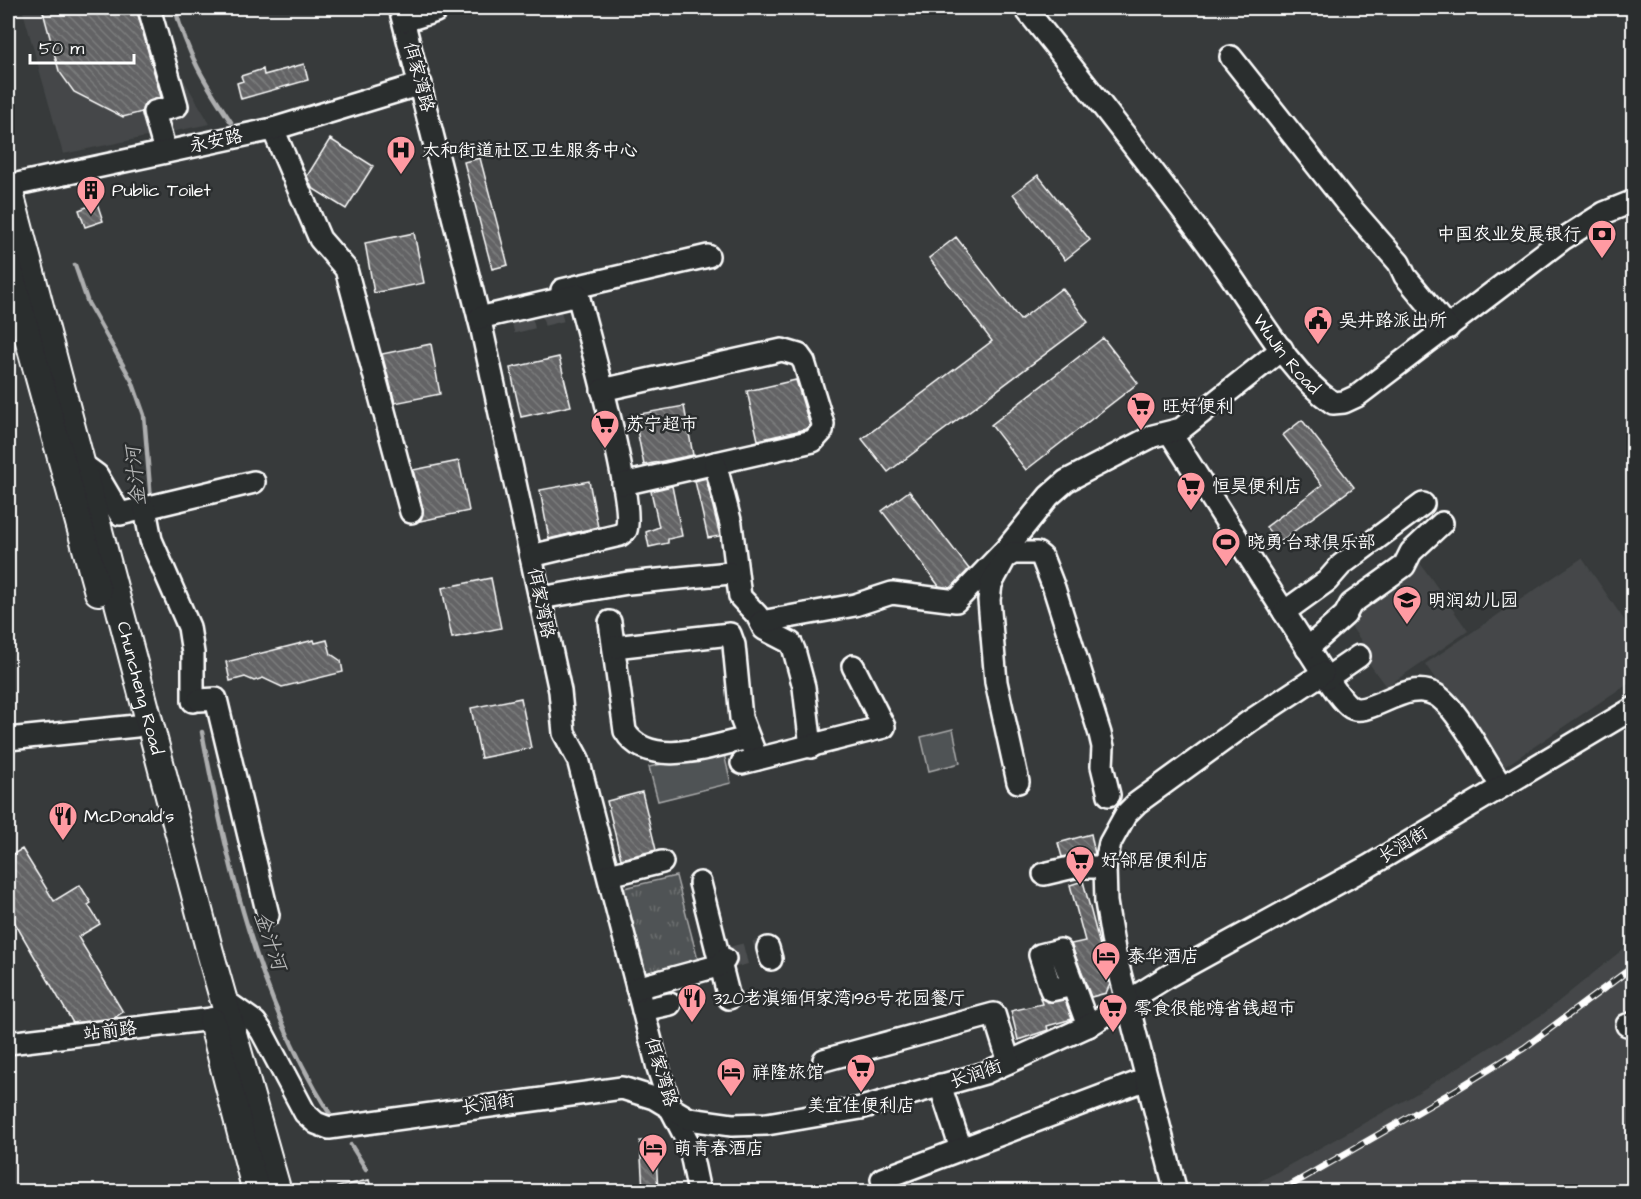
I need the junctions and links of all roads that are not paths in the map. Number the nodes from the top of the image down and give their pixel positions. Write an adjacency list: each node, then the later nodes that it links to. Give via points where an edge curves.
1 (150, 8): 8 (street, via 177,106 154,112)
2 (1024, 8): 16 (street, WuJin Road, via 1223,264)
3 (436, 11): 4 (street)
4 (402, 14): 6 (street, 佴家湾路)
5 (1231, 57): 15 (street)
6 (421, 84): 7 (street, 永安路); 13 (street, 佴家湾路)
7 (273, 129): 8 (street, 永安路); 25 (street, via 320,239 346,269)
8 (165, 151): 9 (street, 永安路)
9 (8, 185): 20 (main road, Chuncheng Road)
10 (1634, 201): 15 (street, WuJin Road, via 1604,213 1563,239 1481,309)
11 (708, 256): 13 (street)
12 (8, 265): 42 (main road, Chuncheng Road)
13 (479, 319): 14 (street); 17 (street, via 578,295); 29 (street, 佴家湾路)
14 (512, 323)
15 (1448, 328): 16 (street, WuJin Road, via 1357,396 1333,404 1317,392)
16 (1282, 349): 18 (street)
17 (602, 390): 19 (street, via 769,351 799,355 823,424 819,437); 22 (street, via 615,426)
18 (1170, 434): 26 (street, via 1153,436 1066,481); 33 (street)
19 (715, 463): 22 (street); 35 (street, via 731,524 737,588)
20 (82, 464): 24 (street, via 97,475 120,514); 42 (main road, Chuncheng Road)
21 (254, 482): 24 (street)
22 (623, 484): 29 (street, via 629,522 620,535)
23 (1423, 504): 33 (street)
24 (152, 507): 54 (street, via 151,540 189,627 196,700 216,699)
25 (411, 512)
26 (1029, 522): 28 (street); 35 (street, via 956,601 891,593 855,605)
27 (1442, 524): 36 (street, via 1411,552 1404,566 1351,604 1345,615)
28 (1032, 553): 46 (street, via 1005,558 989,590 996,682); 48 (street, via 1042,557 1046,566 1076,655 1102,740 1102,766)
29 (531, 555): 31 (street, 佴家湾路)
30 (730, 573): 31 (street, via 628,584)
31 (542, 605): 32 (street); 52 (street, 佴家湾路, via 560,691 564,733 578,759)
32 (574, 606)
33 (1284, 612): 36 (street)
34 (610, 622): 37 (street)
35 (761, 622): 45 (street, via 764,629 791,643 794,650 804,687)
36 (1297, 643): 40 (street)
37 (614, 647): 43 (street, via 625,731 630,741 677,753); 43 (street, via 730,634 735,645 741,718)
38 (1359, 656): 40 (street)
39 (853, 666): 45 (street, via 884,727)
40 (1325, 675): 47 (street, via 1356,710 1408,690 1435,694 1450,708); 50 (street, via 1126,814 1110,843)
41 (1634, 708): 47 (street, 长润街)
42 (143, 724): 44 (street); 61 (main road, Chuncheng Road)
43 (748, 738): 45 (street, via 749,761)
44 (8, 739)
45 (811, 747)
46 (1018, 782)
47 (1501, 786): 59 (street, 长润街)
48 (1109, 795)
49 (662, 862): 52 (street)
50 (1105, 867): 51 (street, via 1074,867); 59 (street, via 1108,921)
51 (1044, 874)
52 (609, 875): 57 (street, 佴家湾路)
53 (700, 883): 55 (street)
54 (268, 915)
55 (724, 965): 57 (street); 58 (street)
56 (1073, 985): 63 (street)
57 (637, 988): 62 (street, 佴家湾路)
58 (729, 998)
59 (1129, 1002): 63 (street, 长润街); 69 (street)
60 (670, 1004): 62 (street)
61 (218, 1010): 64 (street, 站前路); 65 (street, 长润街, via 255,1022); 68 (main road, Chuncheng Road); 74 (main road, Chuncheng Road)
62 (644, 1011): 71 (street, 佴家湾路)
63 (1088, 1026): 67 (street, 长润街)
64 (8, 1043)
65 (275, 1060): 68 (street, via 251,1063); 71 (street, 长润街, via 305,1113 329,1128 622,1088 654,1098)
66 (824, 1060): 67 (street, via 994,1014)
67 (1009, 1062): 70 (street, 长润街)
68 (245, 1073): 75 (main road, Chuncheng Road)
69 (1146, 1079): 72 (street); 77 (street)
70 (940, 1085): 71 (street, 长润街, via 861,1108 768,1124 705,1122); 72 (street)
71 (672, 1111): 76 (street, 佴家湾路, via 689,1144)
72 (961, 1149): 73 (street)
73 (882, 1179)
74 (256, 1191)
75 (278, 1191)
76 (699, 1191)
77 (1176, 1191)

